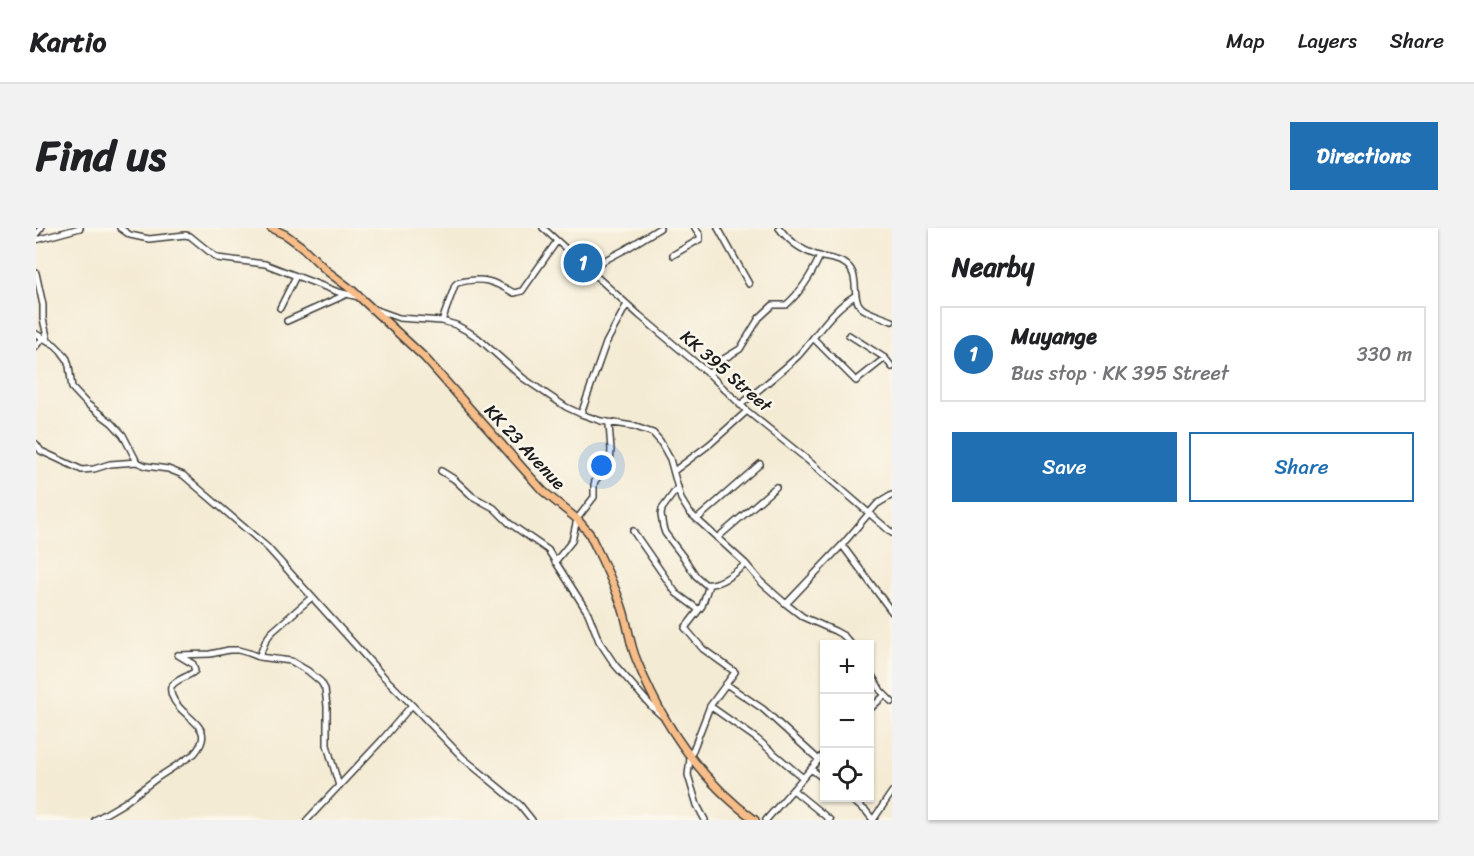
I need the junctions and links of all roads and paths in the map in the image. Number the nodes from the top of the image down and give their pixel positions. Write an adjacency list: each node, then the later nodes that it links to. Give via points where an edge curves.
1 (41, 228): 11 (street)
2 (80, 228): 13 (street)
3 (120, 228): 12 (street, via 138,238)
4 (169, 228): 12 (street)
5 (271, 228): 23 (main road, KK 23 Avenue, via 301,246)
6 (543, 228): 14 (street, KK 395 Street)
7 (660, 228): 17 (street)
8 (695, 228): 15 (street, via 700,239)
9 (718, 228): 20 (street)
10 (778, 228): 16 (street, via 797,245)
11 (36, 234)
12 (169, 237): 19 (street, via 190,236 217,258 264,264)
13 (36, 240)
14 (557, 241): 17 (street, KK 395 Street); 28 (street, via 522,291 514,293 490,280 457,283)
15 (673, 255)
16 (820, 256): 22 (street, via 847,266 856,282); 36 (street, via 797,295 786,305 772,305 759,318 742,347)
17 (588, 269): 24 (street, KK 395 Street)
18 (36, 273): 33 (street)
19 (296, 276): 21 (street); 25 (street)
20 (749, 284)
21 (347, 294): 23 (street); 27 (street)
22 (856, 295): 29 (street, via 863,309); 32 (street, via 826,320)
23 (360, 297): 26 (main road, KK 23 Avenue)
24 (627, 304): 36 (street, KK 395 Street); 39 (street, via 606,343)
25 (280, 308)
26 (371, 308): 28 (street, via 399,318); 50 (main road, KK 23 Avenue, via 424,357 543,491)
27 (287, 321)
28 (442, 321): 39 (street, via 469,332 523,378)
29 (892, 321)
30 (36, 334): 33 (street)
31 (849, 335): 35 (street)
32 (813, 338): 35 (street, via 856,381); 37 (street)
33 (45, 339): 34 (street); 42 (street, via 67,358 72,388 123,435)
34 (36, 346)
35 (889, 362)
36 (709, 374): 37 (street, KK 395 Street)
37 (741, 405): 38 (street, KK 395 Street)
38 (747, 411): 45 (street); 49 (street, KK 395 Street)
39 (581, 414): 40 (street)
40 (609, 423): 45 (street, via 652,433); 50 (street, via 610,463 596,480 595,495)
41 (36, 444): 42 (street, via 41,451 82,470)
42 (137, 462): 59 (street, via 183,475 267,547)
43 (760, 464): 51 (street)
44 (441, 471): 56 (street, via 548,550)
45 (674, 471): 46 (street)
46 (678, 487): 51 (street, via 684,505); 58 (street, via 662,509 663,527 696,576)
47 (776, 487): 54 (street)
48 (892, 495): 49 (street)
49 (869, 513): 53 (street, KK 395 Street); 55 (street)
50 (577, 519): 56 (street, via 572,541); 72 (main road, KK 23 Avenue, via 589,533 614,585 637,660)
51 (697, 519): 54 (street)
52 (633, 531): 61 (street, via 676,593)
53 (892, 533)
54 (717, 538): 57 (street)
55 (842, 545): 60 (street); 62 (street)
56 (555, 562): 72 (street, via 615,665)
57 (746, 564): 58 (street); 60 (street)
58 (710, 585): 61 (street)
59 (312, 597): 64 (street, via 271,633); 69 (street)
60 (786, 604): 63 (street)
61 (699, 610): 66 (street, via 685,628 703,650 735,672)
62 (892, 612)
63 (847, 640)
64 (259, 657): 78 (street, via 291,661 321,682 327,706 327,745); 83 (street, via 238,650 178,655 193,664 195,670 171,686 170,691 179,708 199,725 202,740 198,749)
65 (874, 678): 67 (street)
66 (726, 684): 71 (street); 74 (street, via 763,709)
67 (885, 695): 68 (street); 70 (street)
68 (892, 702)
69 (412, 705): 78 (street); 85 (street)
70 (874, 705)
71 (710, 706): 73 (street); 77 (street)
72 (668, 722): 73 (main road, KK 23 Avenue)
73 (690, 758): 86 (street, via 688,775); 87 (main road, KK 23 Avenue, via 725,796)
74 (819, 760): 75 (street)
75 (811, 769): 76 (street); 77 (street)
76 (820, 775)
77 (803, 778): 79 (street)
78 (339, 786): 84 (street)
79 (793, 790): 82 (street); 90 (street)
80 (892, 792): 91 (street)
81 (854, 802): 91 (street)
82 (771, 814): 88 (street); 89 (street)
83 (95, 820)
84 (307, 820)
85 (532, 820)
86 (705, 820)
87 (755, 820)
88 (766, 820)
89 (778, 820)
90 (830, 820)
91 (873, 820)

